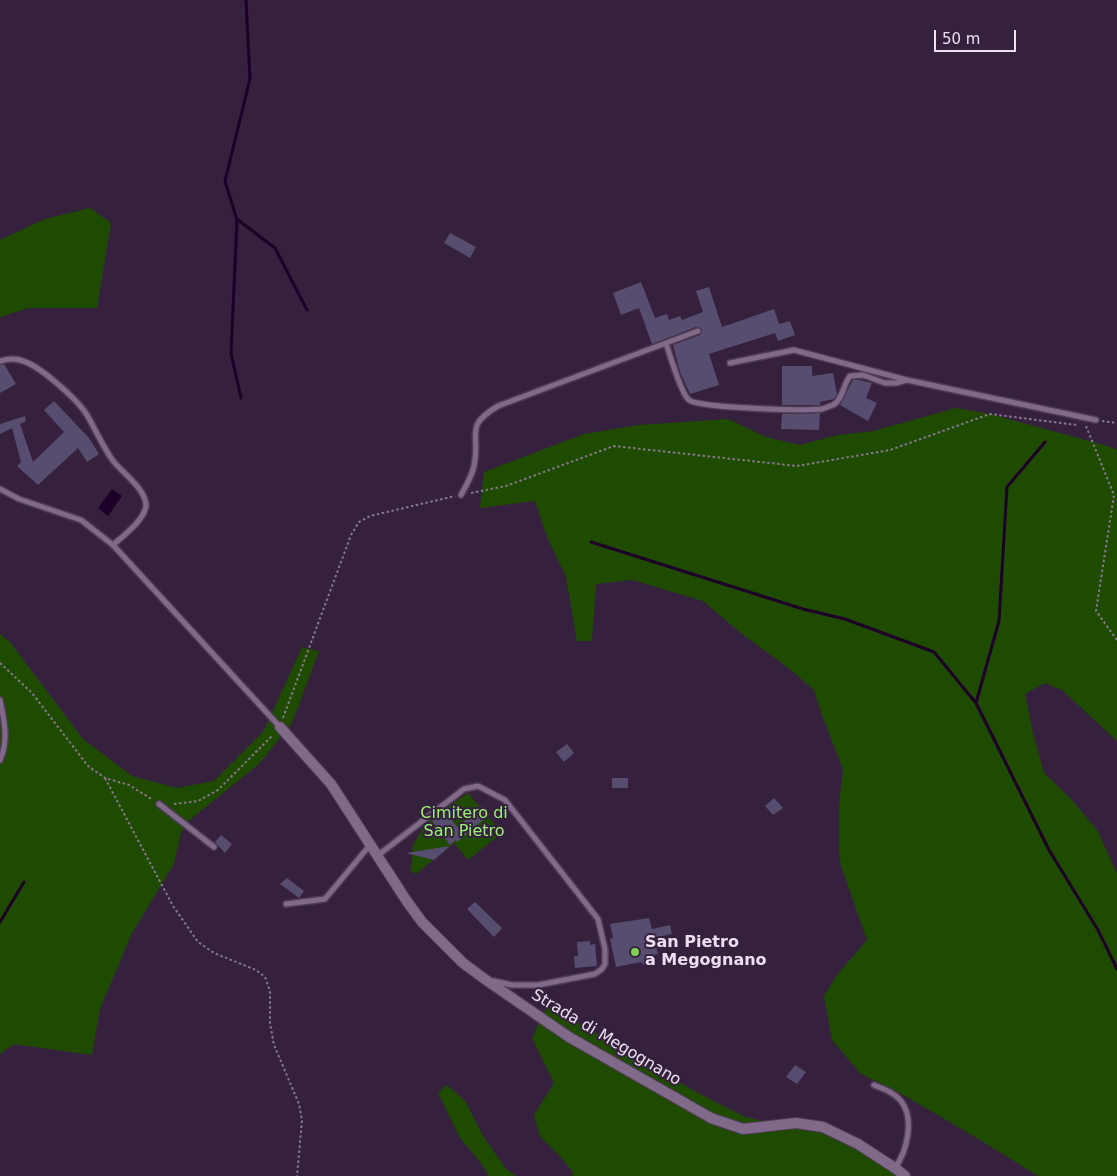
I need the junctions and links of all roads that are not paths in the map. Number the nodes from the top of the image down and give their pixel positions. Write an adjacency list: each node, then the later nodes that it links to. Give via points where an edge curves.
1 (698, 330): 2 (lane)
2 (666, 343): 5 (lane, via 684,395 690,401 708,405 823,409 840,399 850,376 863,374 885,383); 8 (lane, via 484,414 476,424 474,466)
3 (0, 361): 9 (lane, via 22,360 61,387 86,412 113,460 142,493 146,505 142,518)
4 (730, 363): 5 (lane, via 794,350)
5 (907, 380): 6 (lane)
6 (1096, 420)
7 (0, 489): 9 (lane, via 19,499 81,520)
8 (461, 495)
9 (114, 545): 11 (lane)
10 (0, 700): 12 (lane, via 5,741)
11 (280, 727): 14 (street, Strada di Megognano, via 331,784)
12 (0, 760)
13 (159, 804): 15 (lane)
14 (370, 845): 16 (street, Strada di Megognano); 17 (lane, via 325,899)
15 (214, 847)
16 (377, 856): 18 (street, Strada di Megognano, via 422,922 463,963); 18 (lane, via 464,790 478,786 505,800 598,919 605,964 595,974 538,985)
17 (286, 904)
18 (486, 980): 20 (street, Strada di Megognano, via 569,1037 711,1118 743,1129 796,1123 824,1127)
19 (874, 1085): 20 (lane, via 888,1090 900,1100 907,1117 904,1149)
20 (895, 1168): 21 (street, Strada di Megognano)
21 (905, 1176)

